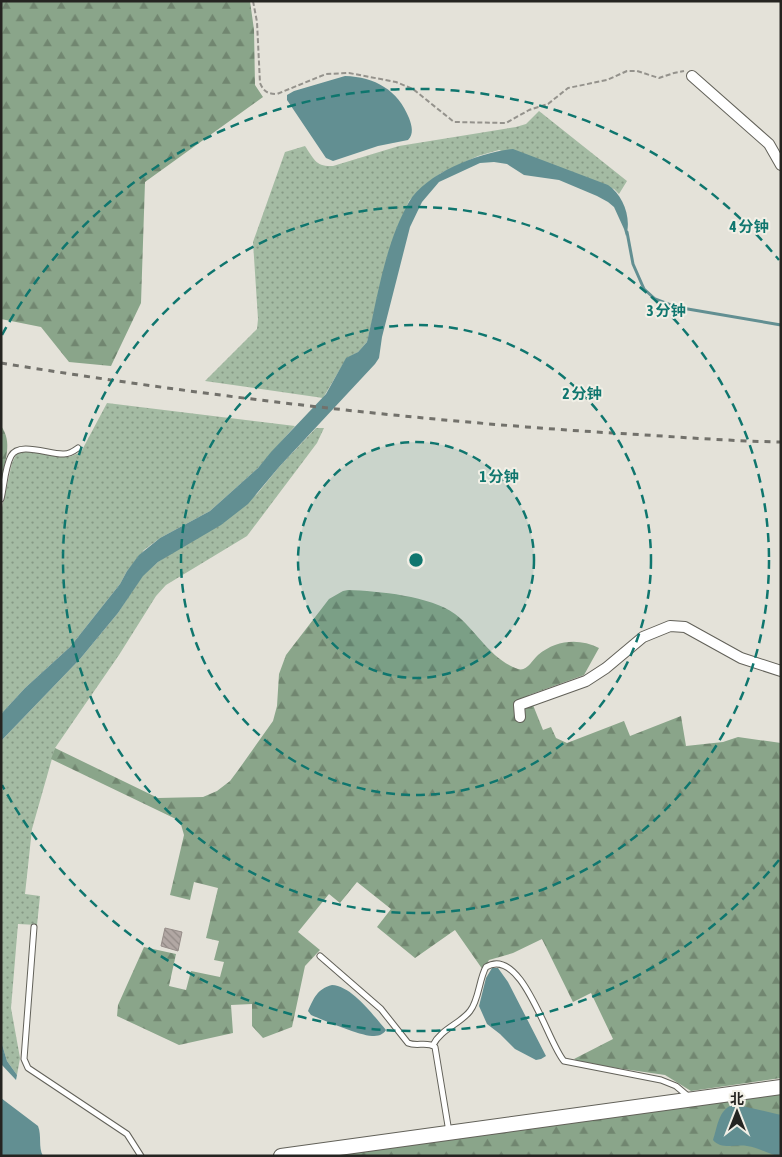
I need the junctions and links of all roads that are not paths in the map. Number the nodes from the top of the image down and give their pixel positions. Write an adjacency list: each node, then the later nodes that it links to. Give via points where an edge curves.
1 (692, 76): 2 (street, via 769,144)
2 (781, 165)
3 (78, 448): 4 (lane, via 66,454 31,449 14,452)
4 (1, 499)
5 (781, 671): 6 (street, via 741,658 685,627 670,626 643,637 586,681 519,705)
6 (520, 717)
7 (34, 927): 13 (lane, via 25,1064 128,1134)
8 (320, 956): 9 (lane, via 381,1009 408,1043)
9 (433, 1045): 11 (lane, via 471,1010 486,966 500,964 512,971 529,991 564,1061 660,1080 676,1086); 12 (lane)
10 (781, 1087): 11 (street)
11 (691, 1099): 12 (street)
12 (448, 1133): 14 (street)
13 (141, 1156)
14 (281, 1156)

